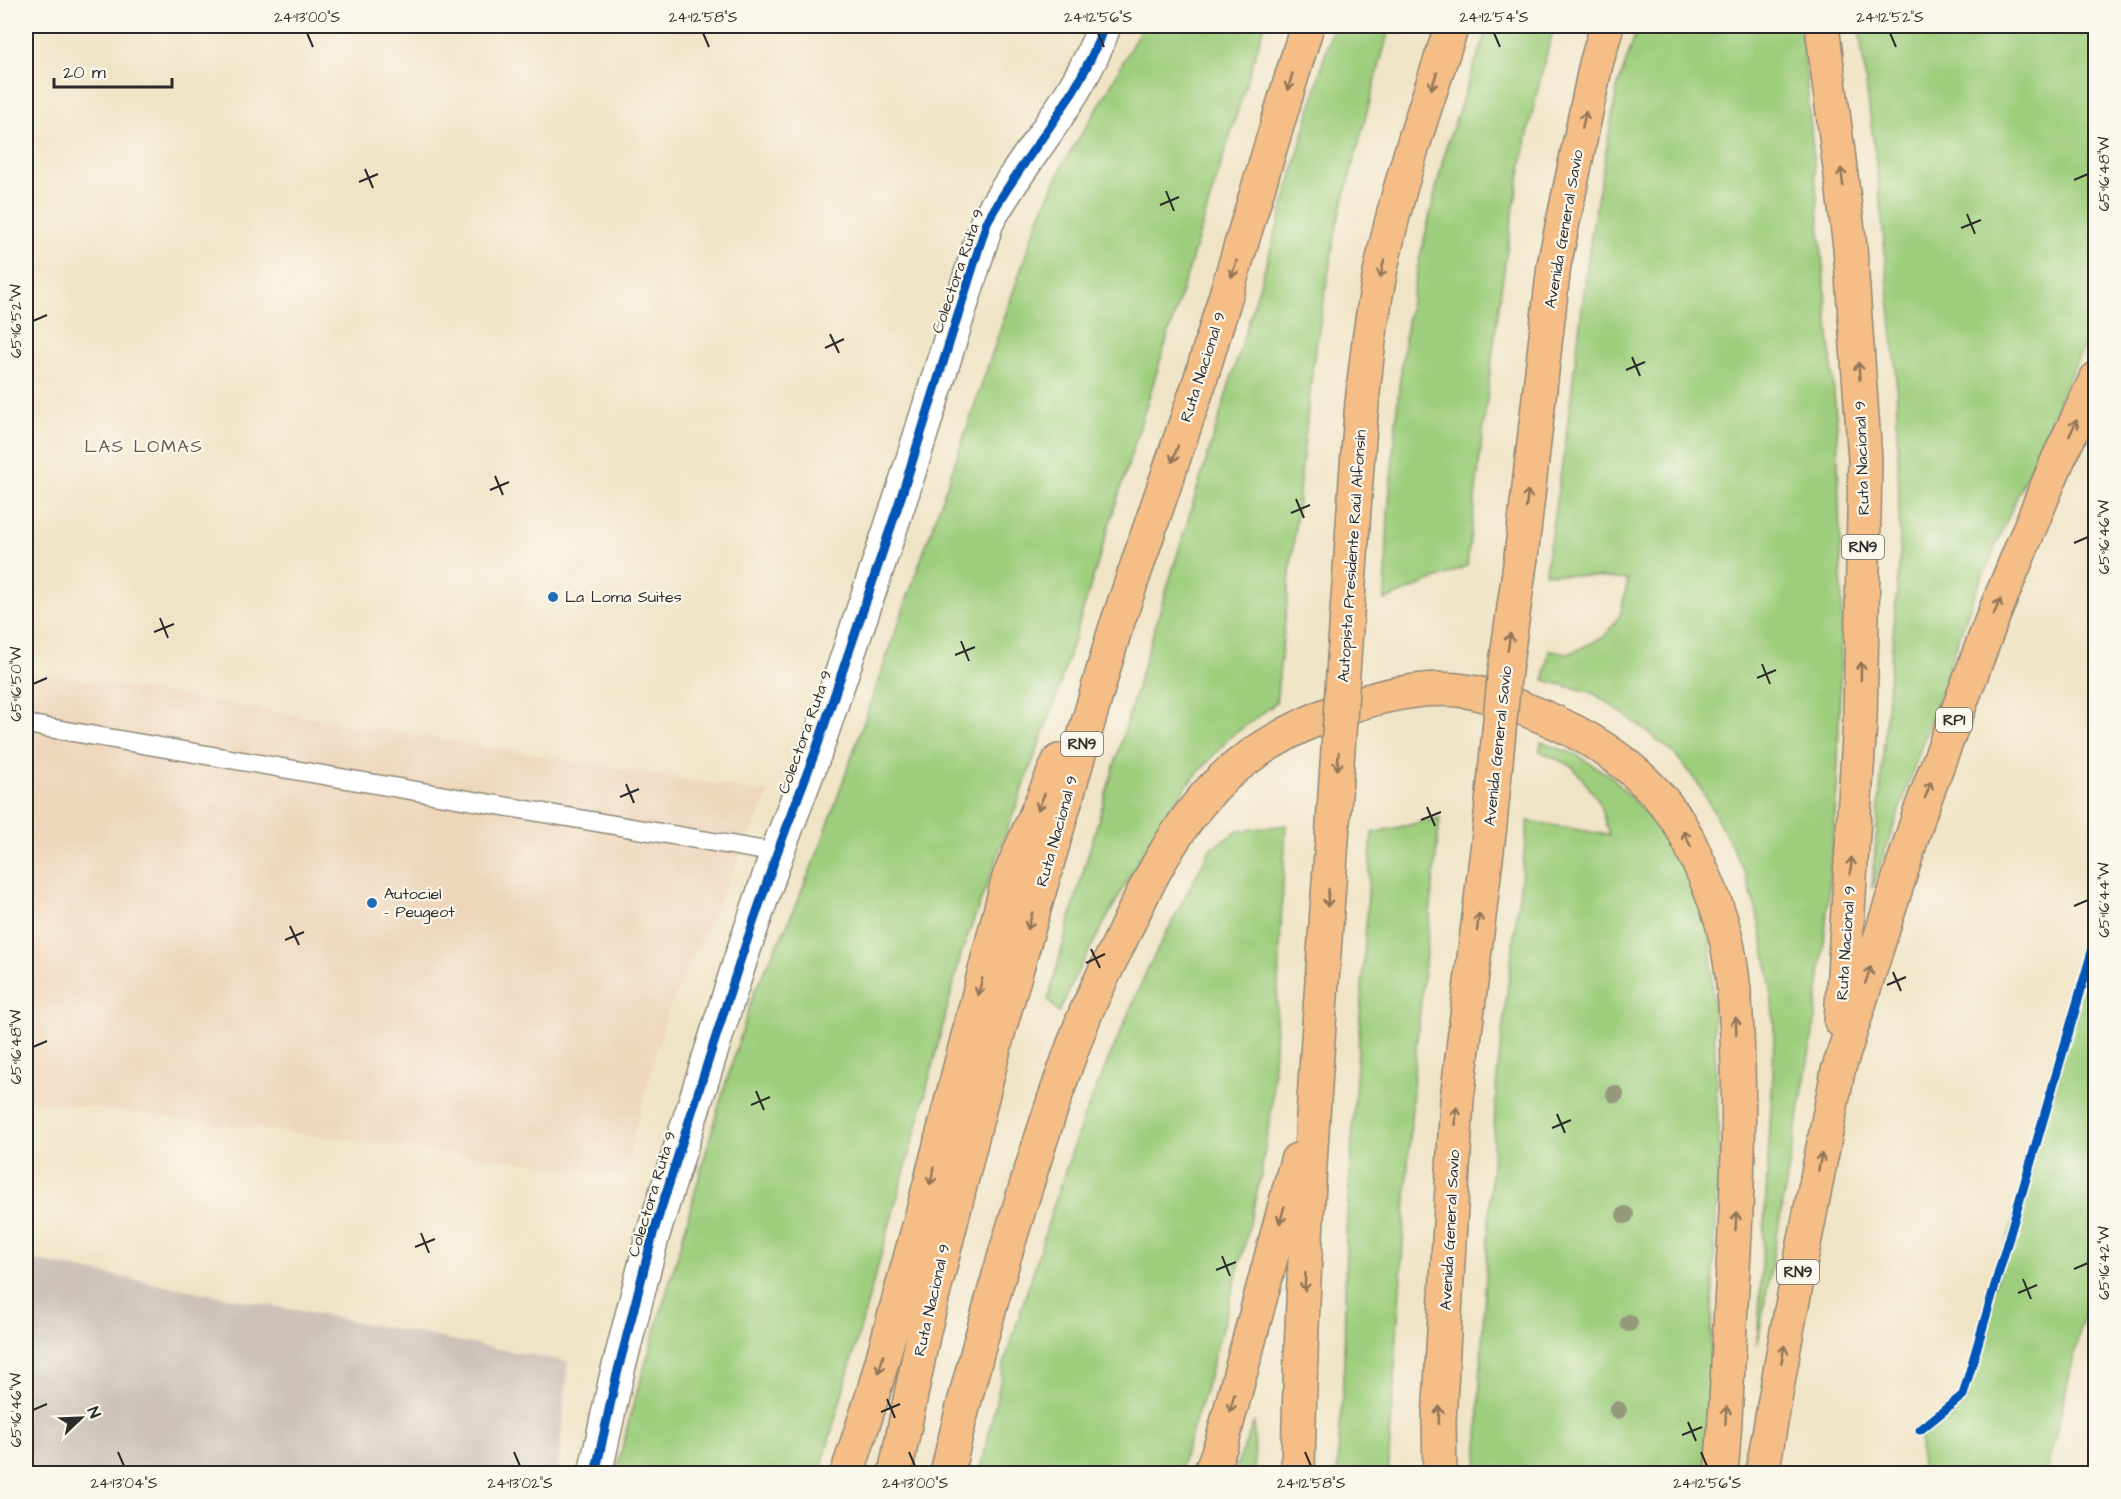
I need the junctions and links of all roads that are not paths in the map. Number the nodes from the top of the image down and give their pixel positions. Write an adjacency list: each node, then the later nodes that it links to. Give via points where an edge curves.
1 (1104, 26): 9 (street, Colectora Ruta 9, via 1072,92 987,222 903,491)
2 (1306, 26): 7 (highway, Ruta Nacional 9 / RN9, one-way to 7, via 1199,384)
3 (1452, 26): 11 (highway, Autopista Presidente Raúl Alfonsín, one-way to 11, bridge, via 1403,182 1378,282 1369,340)
4 (1607, 26): 18 (highway, Avenida General Savio, one-way to 4, bridge, via 1438,1421 1457,1099 1504,678 1554,265)
5 (1822, 26): 10 (highway, Ruta Nacional 9 / RN9, one-way to 5, via 1860,721 1865,460 1850,247)
6 (2096, 379): 10 (highway, RP1, one-way to 6, via 1920,812 1992,619)
7 (1114, 633): 13 (highway, one-way to 13, via 1009,877 923,1211); 14 (highway, Ruta Nacional 9 / RN9, one-way to 14, via 997,1037 924,1331)
8 (26, 724): 9 (lane)
9 (777, 853): 12 (street, Colectora Ruta 9, via 653,1234)
10 (1838, 1071): 20 (highway, RN9, one-way to 10)
11 (1314, 1098): 16 (highway, one-way to 16, via 1222,1442); 17 (highway, one-way to 17)
12 (595, 1473)
13 (847, 1473)
14 (895, 1473)
15 (947, 1473): 19 (highway, one-way to 15, via 1738,1188 1738,1122 1733,980 1719,912 1676,818 1635,772 1562,723 1479,693 1445,688 1408,690 1373,699 1275,740 1241,762 1212,788 1166,852 1086,1012 1038,1145 978,1345)
16 (1210, 1473)
17 (1298, 1473)
18 (1440, 1473)
19 (1721, 1473)
20 (1762, 1473)

